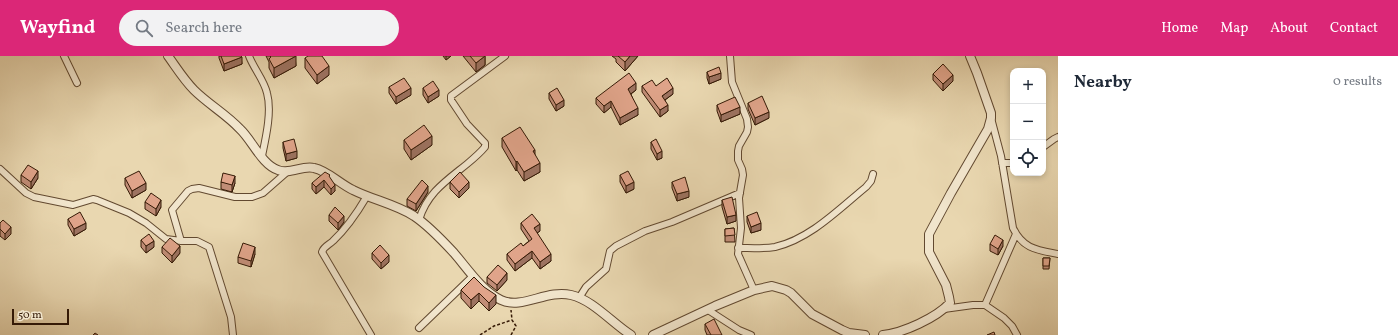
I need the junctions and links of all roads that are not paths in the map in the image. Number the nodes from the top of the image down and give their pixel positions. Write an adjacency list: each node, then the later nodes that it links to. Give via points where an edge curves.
1 (64, 56): 7 (street)
2 (168, 56): 11 (street, via 190,86 241,129)
3 (249, 56): 11 (street, via 269,100)
4 (505, 56): 19 (street, via 451,96 467,124 485,147 435,190 422,209)
5 (730, 56): 17 (street, via 732,82 748,127 738,151 742,172)
6 (970, 56): 8 (street)
7 (77, 83)
8 (992, 118): 12 (street); 28 (street, via 929,234 929,252 949,297 950,303)
9 (1058, 137): 10 (street)
10 (1046, 145)
11 (262, 156): 15 (street, via 274,168)
12 (1002, 163): 13 (street); 20 (street)
13 (1010, 163)
14 (0, 169): 21 (street, via 34,197 70,205 97,200 129,213 166,239)
15 (287, 172): 18 (street, via 315,168 346,187); 21 (street, via 262,193 252,197 235,197 199,188 188,191 172,210)
16 (873, 174): 22 (street, via 866,188 806,234 783,245)
17 (740, 193): 22 (street, via 741,228); 26 (street, via 645,231 616,246 610,251 606,268 586,287)
18 (367, 196): 19 (street, via 399,208); 33 (street, via 355,216 322,252)
19 (419, 220): 24 (street)
20 (1016, 234): 23 (street, via 1028,246); 27 (street)
21 (181, 241): 32 (street, via 197,241 210,247 231,317)
22 (738, 248): 25 (street, via 739,258)
23 (1058, 254)
24 (473, 276): 26 (street, via 495,296 510,302 519,303 560,293); 30 (street)
25 (754, 290): 29 (street); 37 (street, via 772,286 786,290 812,314 849,333)
26 (579, 298): 34 (street)
27 (985, 305): 28 (street); 39 (street, via 1004,318)
28 (944, 309): 31 (street)
29 (708, 310): 35 (street); 36 (street)
30 (419, 328)
31 (898, 333): 38 (street)
32 (233, 335)
33 (371, 335)
34 (631, 335)
35 (653, 335)
36 (751, 335)
37 (865, 335)
38 (883, 335)
39 (1017, 335)

